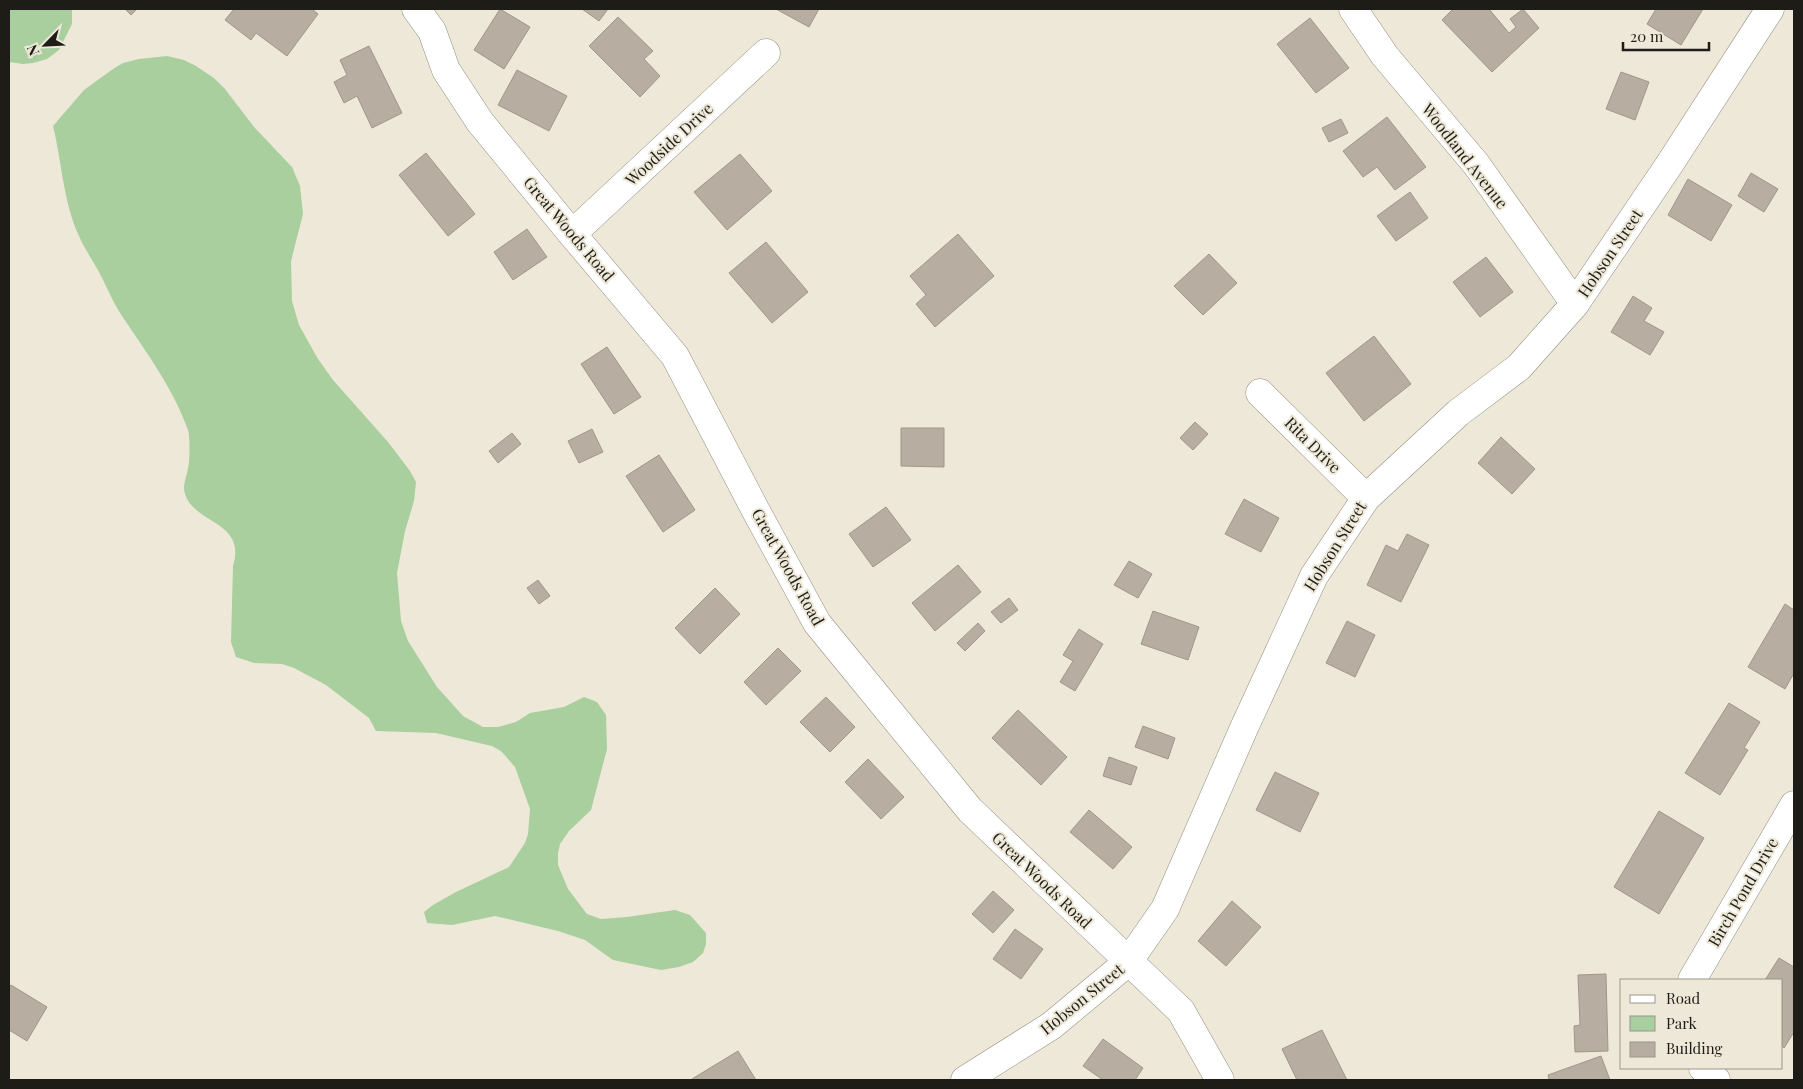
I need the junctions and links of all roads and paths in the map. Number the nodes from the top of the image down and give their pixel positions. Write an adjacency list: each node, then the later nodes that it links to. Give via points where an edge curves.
1 (416, 9): 4 (street, Great Woods Road)
2 (1353, 9): 7 (street, Woodland Avenue, via 1385,56 1476,164)
3 (1770, 9): 7 (street, Hobson Street)
4 (437, 20): 6 (street, Great Woods Road, via 446,70 475,115)
5 (766, 53): 6 (street, Woodside Drive)
6 (572, 234): 11 (street, Great Woods Road, via 675,356 818,623 970,810)
7 (1575, 304): 9 (street, Hobson Street, via 1518,367 1458,413)
8 (1260, 393): 9 (street, Rita Drive)
9 (1366, 498): 11 (street, Hobson Street, via 1314,576 1165,909)
10 (1794, 805): 12 (street, Birch Pond Drive)
11 (1128, 962): 14 (street, Hobson Street, via 1051,1026); 15 (street, Great Woods Road, via 1180,1011)
12 (1693, 979)
13 (1704, 1069): 16 (street)
14 (965, 1080)
15 (1220, 1080)
16 (1716, 1080)

